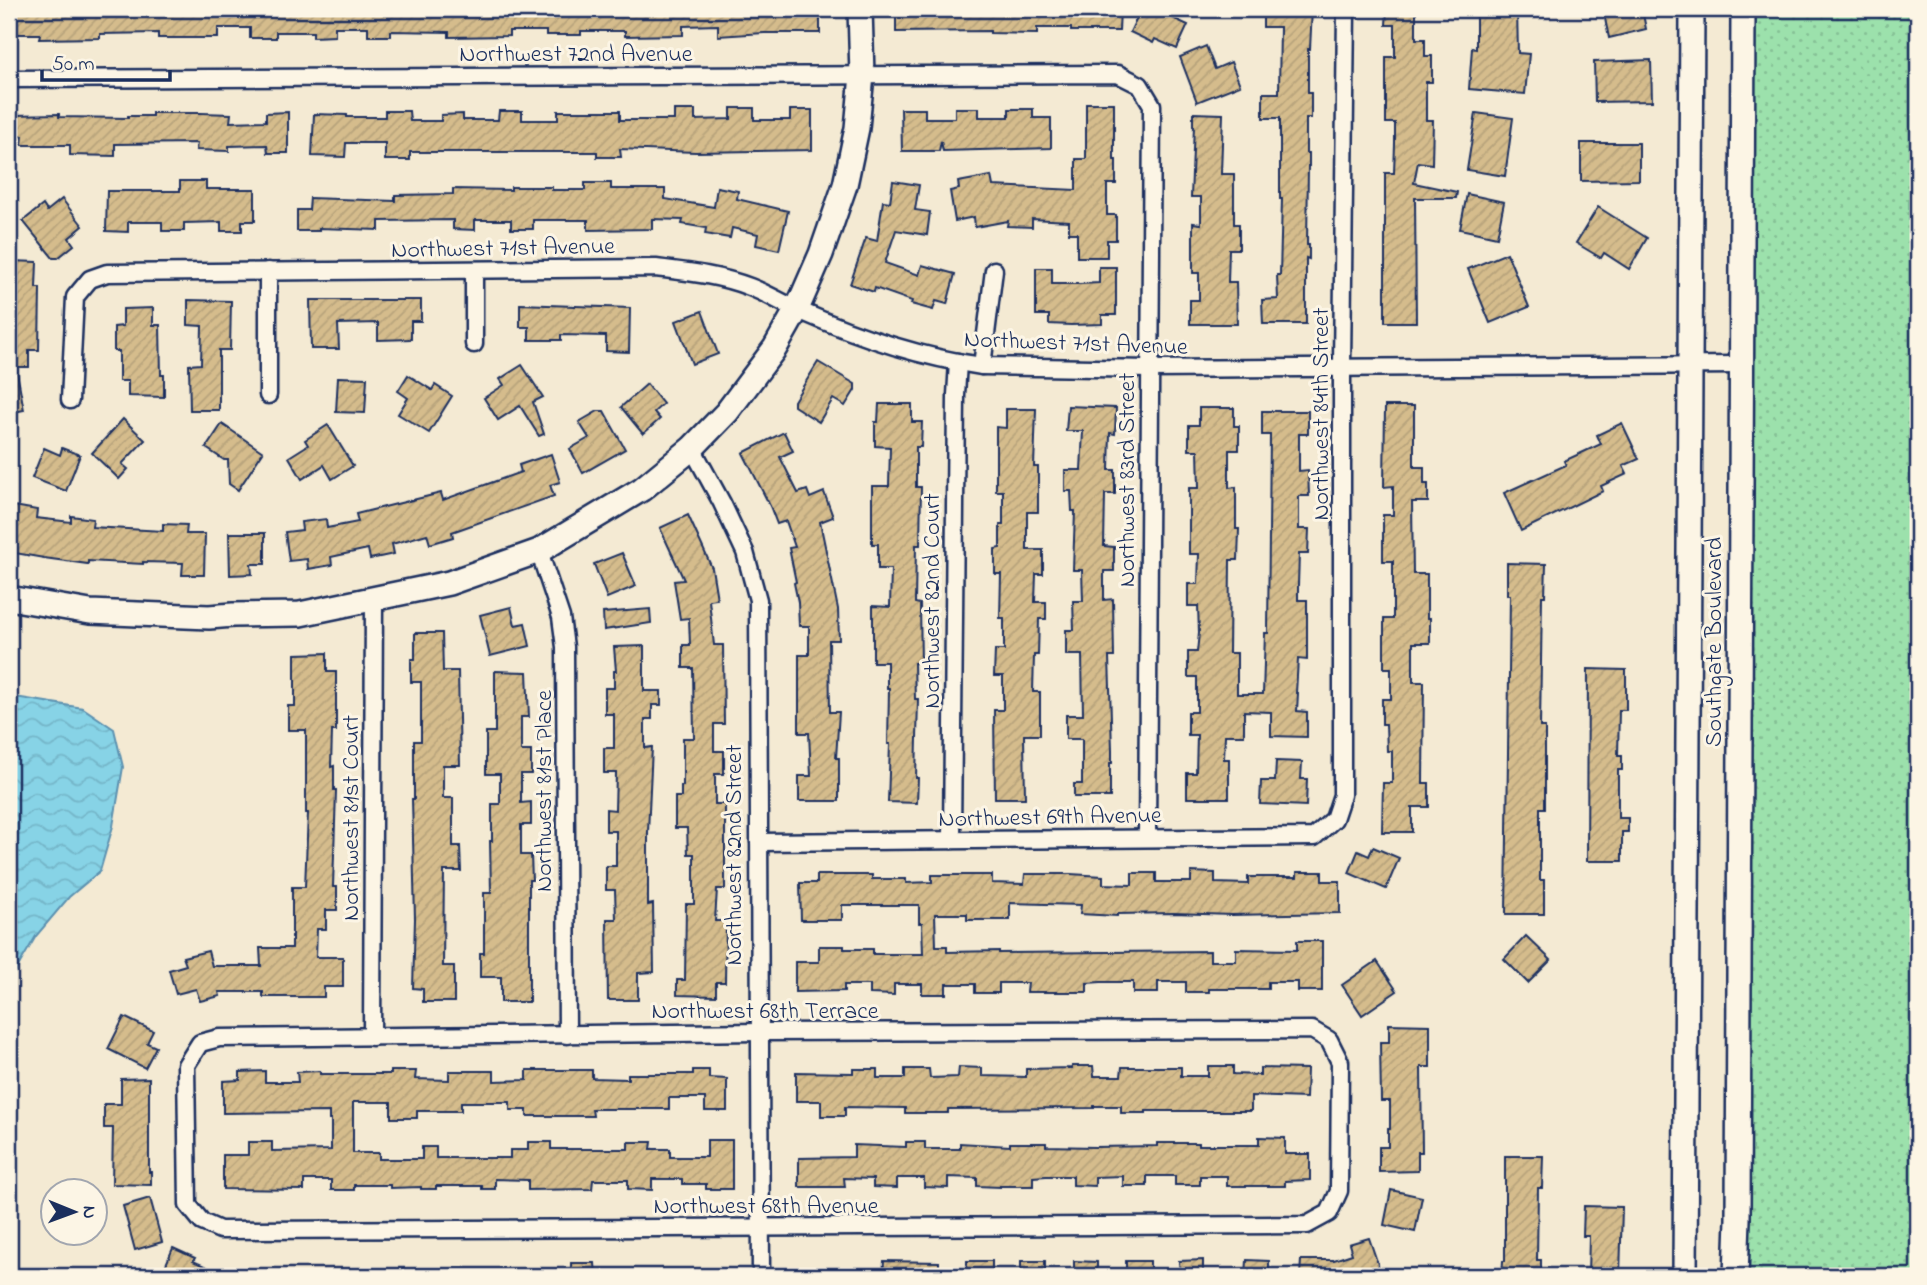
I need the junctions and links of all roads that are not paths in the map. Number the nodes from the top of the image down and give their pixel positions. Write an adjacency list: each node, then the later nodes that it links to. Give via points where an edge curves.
1 (860, 9): 5 (main road)
2 (1346, 9): 17 (street, Northwest 84th Street)
3 (1692, 9): 14 (main road, Southgate Boulevard)
4 (1743, 9): 15 (main road, Southgate Boulevard)
5 (862, 75): 6 (street, Northwest 72nd Avenue); 7 (street, Northwest 72nd Avenue, via 1118,74); 11 (main road, via 845,185)
6 (9, 79)
7 (1140, 85): 18 (street, Northwest 83rd Street, via 1152,105)
8 (994, 270): 16 (street)
9 (268, 271): 10 (street, Northwest 71st Avenue); 19 (street); 20 (street, Northwest 71st Avenue, via 107,273 90,279 75,297)
10 (474, 271): 11 (street, Northwest 71st Avenue, via 656,268 703,273 750,287); 12 (street)
11 (797, 309): 13 (street, Northwest 71st Avenue, via 906,351); 21 (main road, via 775,348 727,412)
12 (474, 344)
13 (958, 362): 16 (street, Northwest 71st Avenue); 27 (street, Northwest 82nd Court)
14 (1690, 365): 15 (street, Northwest 71st Avenue); 17 (street, Northwest 71st Avenue); 36 (main road, Southgate Boulevard)
15 (1742, 365): 37 (main road, Southgate Boulevard)
16 (982, 366): 18 (street, Northwest 71st Avenue)
17 (1342, 366): 18 (street, Northwest 71st Avenue); 25 (street, Northwest 84th Street, via 1342,794)
18 (1150, 369): 26 (street, Northwest 83rd Street)
19 (268, 395)
20 (70, 400)
21 (692, 448): 22 (main road, via 642,489); 28 (street, Northwest 82nd Street, via 745,552 758,600)
22 (539, 551): 24 (main road, via 449,583); 30 (street, Northwest 81st Place, via 561,617 565,647)
23 (9, 598): 24 (main road, via 90,612 209,617 300,614)
24 (374, 599): 31 (street, Northwest 81st Court)
25 (1334, 819): 26 (street, Northwest 69th Avenue, via 1314,838)
26 (1147, 837): 27 (street, Northwest 69th Avenue)
27 (952, 839): 28 (street, Northwest 69th Avenue)
28 (759, 842): 29 (street, Northwest 82nd Street)
29 (761, 1032): 30 (street, Northwest 68th Terrace); 32 (street, Northwest 68th Terrace, via 1312,1030 1329,1040 1340,1062 1339,1191); 34 (street, Northwest 82nd Street)
30 (568, 1035): 31 (street, Northwest 68th Terrace)
31 (372, 1037): 33 (street, Northwest 68th Terrace, via 219,1038 200,1043 186,1065 187,1167 188,1205)
32 (1329, 1213): 34 (street, Northwest 68th Avenue, via 1307,1225)
33 (202, 1222): 34 (street, Northwest 68th Avenue, via 219,1230)
34 (761, 1227): 35 (street, Northwest 82nd Street)
35 (761, 1276)
36 (1685, 1276)
37 (1737, 1276)

